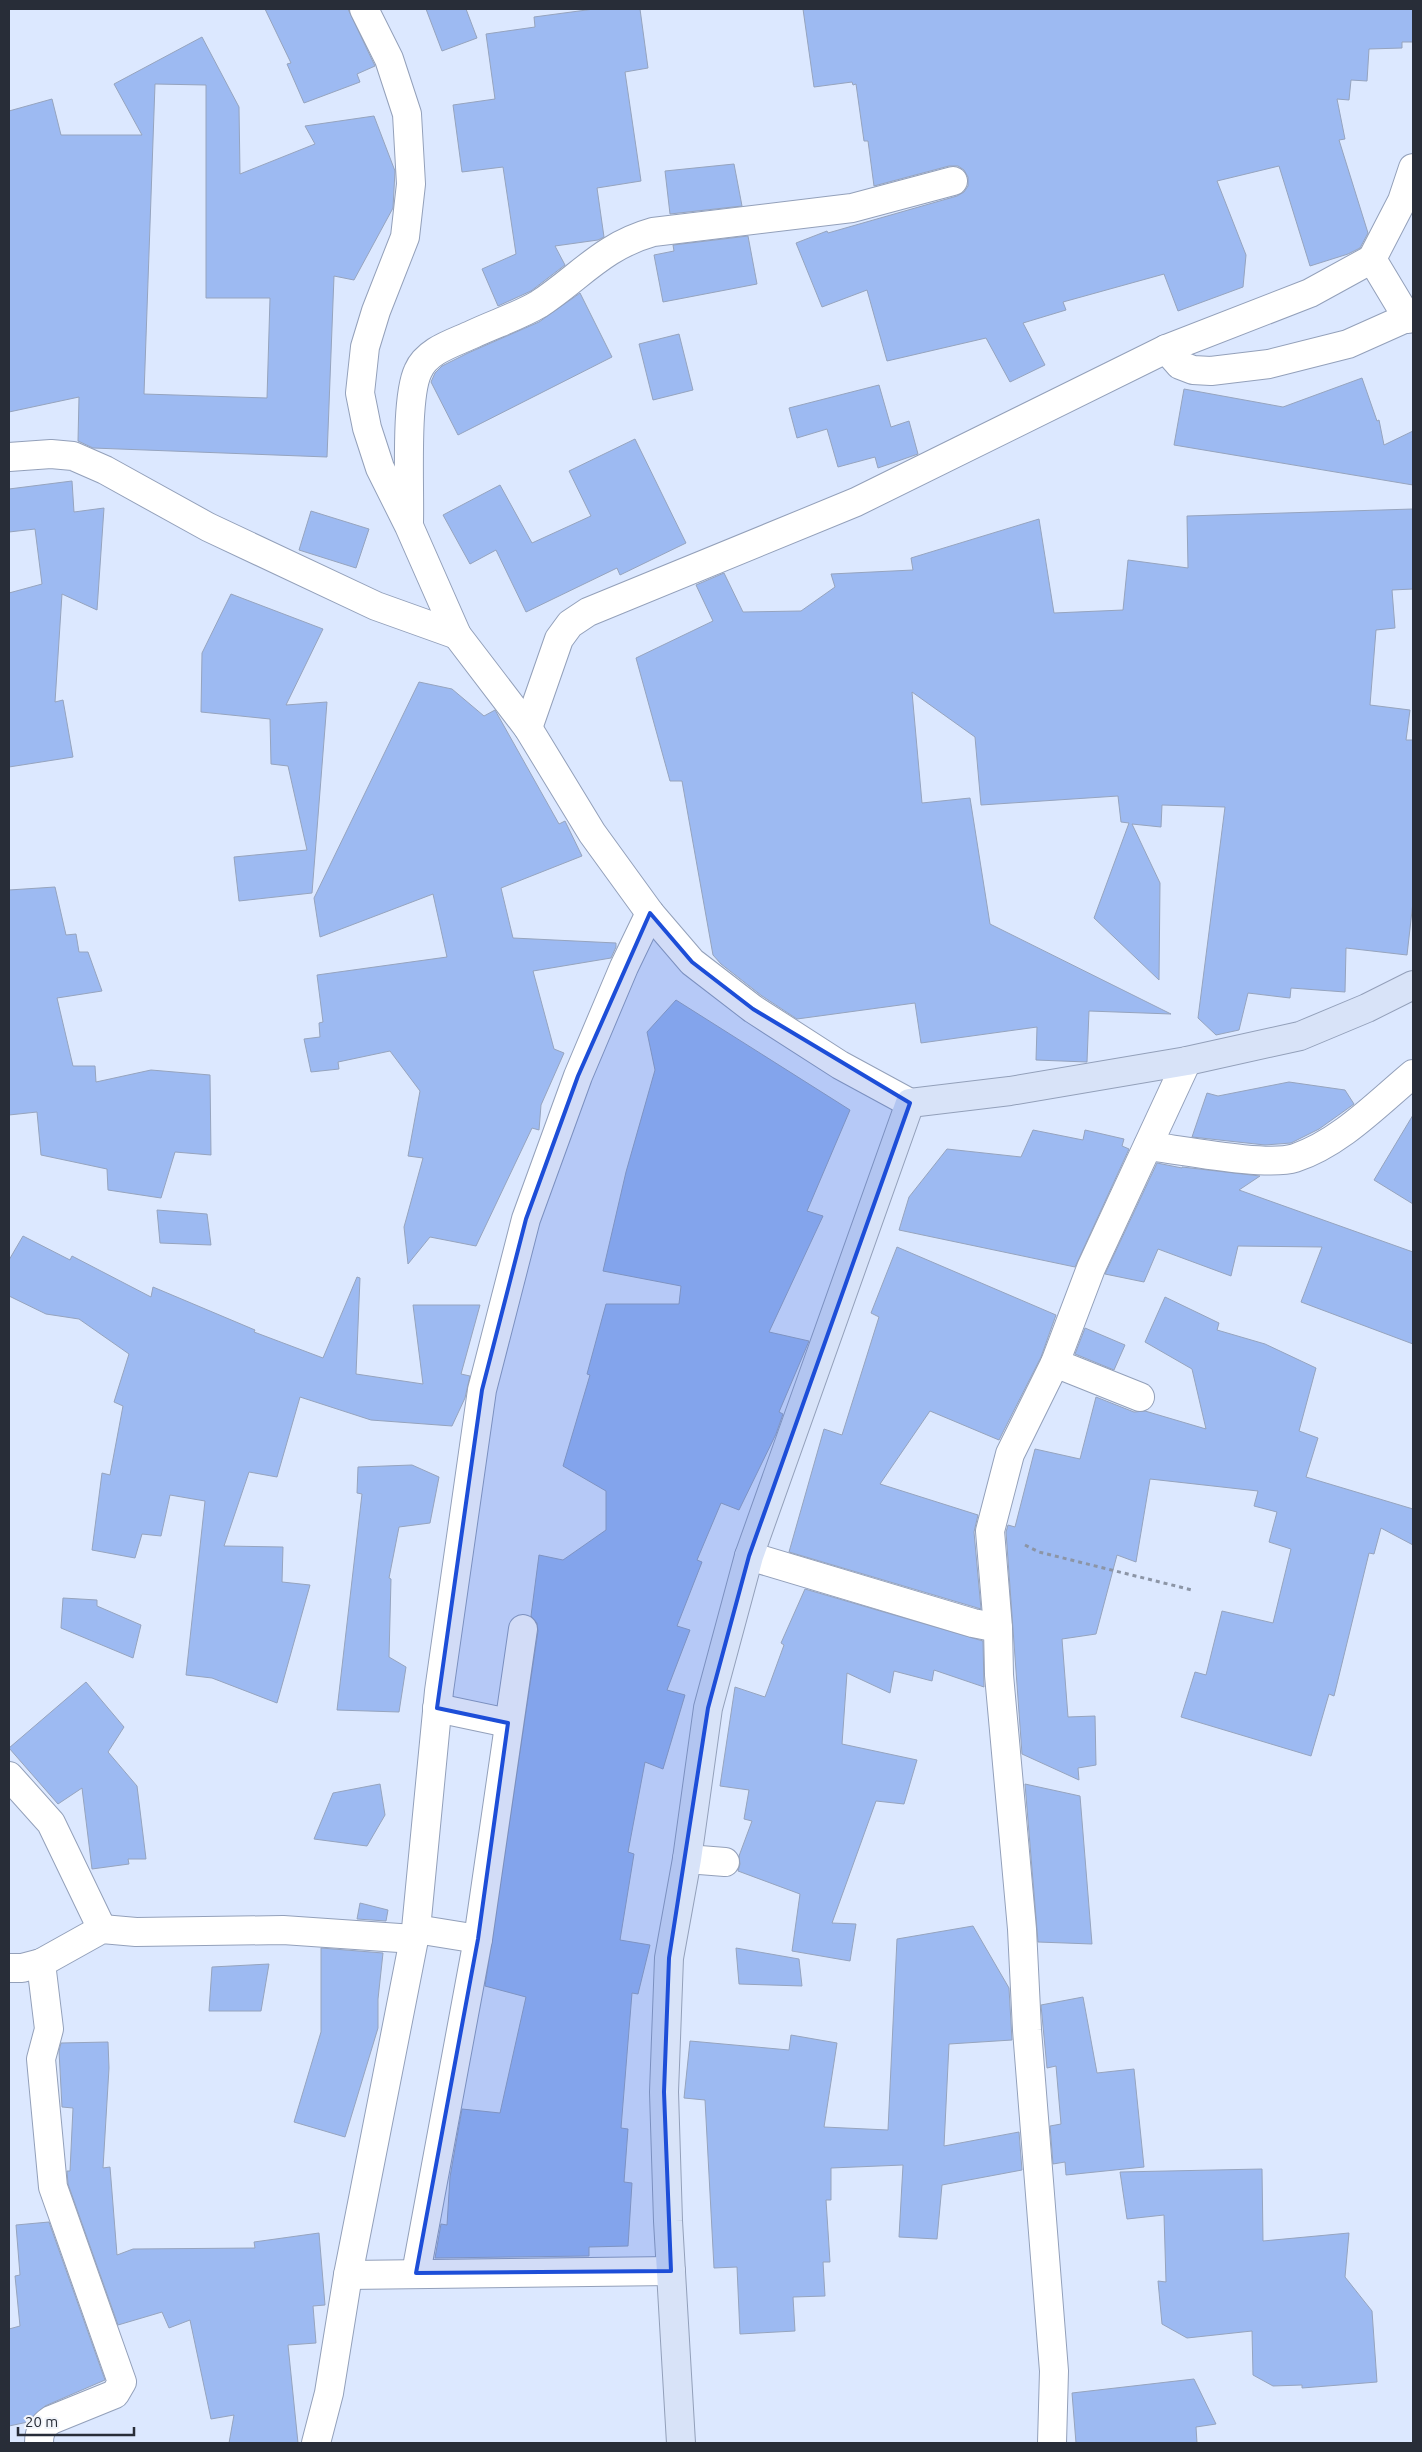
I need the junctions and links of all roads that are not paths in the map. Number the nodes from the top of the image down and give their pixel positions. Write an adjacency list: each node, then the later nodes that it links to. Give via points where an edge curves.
1 (364, 9): 8 (street, via 389,59 407,114 412,184 405,238 364,347 360,392 380,468)
2 (1413, 168): 4 (street)
3 (953, 180): 8 (street, via 852,208 653,232 629,238 538,304 441,348 417,371 411,398)
4 (1375, 264): 5 (street); 6 (street)
5 (1408, 314): 6 (street, via 1348,344 1269,364 1193,370 1180,365)
6 (1166, 349): 10 (street, via 856,502 588,612 570,624 559,639)
7 (9, 458): 9 (street, via 51,454 73,456 105,470 208,527 376,606)
8 (409, 526): 9 (street)
9 (457, 635): 10 (street)
10 (528, 728): 11 (street, via 592,833)
11 (650, 912): 15 (street, via 692,962 753,1010 840,1065); 22 (street, via 578,1076 523,1228 482,1390)
12 (1413, 985): 13 (main road, via 1300,1036)
13 (1188, 1060): 15 (main road, via 1010,1091); 16 (street)
14 (1413, 1074): 16 (street, via 1327,1143 1294,1158 1258,1160)
15 (910, 1103): 19 (main road)
16 (1148, 1146): 17 (street, via 1091,1268)
17 (1055, 1363): 18 (street); 20 (street, via 1010,1454 990,1532)
18 (1140, 1397)
19 (749, 1556): 20 (street); 25 (main road, via 708,1708)
20 (987, 1626): 38 (street, via 999,1675 1022,1929 1053,2361)
21 (523, 1629): 23 (street)
22 (444, 1709): 23 (street); 28 (street)
23 (502, 1722): 29 (street)
24 (9, 1776): 27 (street, via 51,1823)
25 (687, 1859): 26 (street); 32 (main road, via 669,1958 664,2092)
26 (725, 1862)
27 (102, 1929): 28 (street, via 136,1932 283,1930); 30 (street)
28 (419, 1933): 29 (street); 34 (street)
29 (473, 1939): 33 (street)
30 (41, 1963): 31 (street); 35 (street, via 49,2029 41,2058 52,2178 122,2382 115,2394 51,2420 39,2435)
31 (9, 1968)
32 (671, 2271): 33 (street); 37 (main road)
33 (409, 2273): 34 (street)
34 (354, 2275): 36 (street)
35 (39, 2443)
36 (316, 2443)
37 (681, 2443)
38 (1052, 2443)

